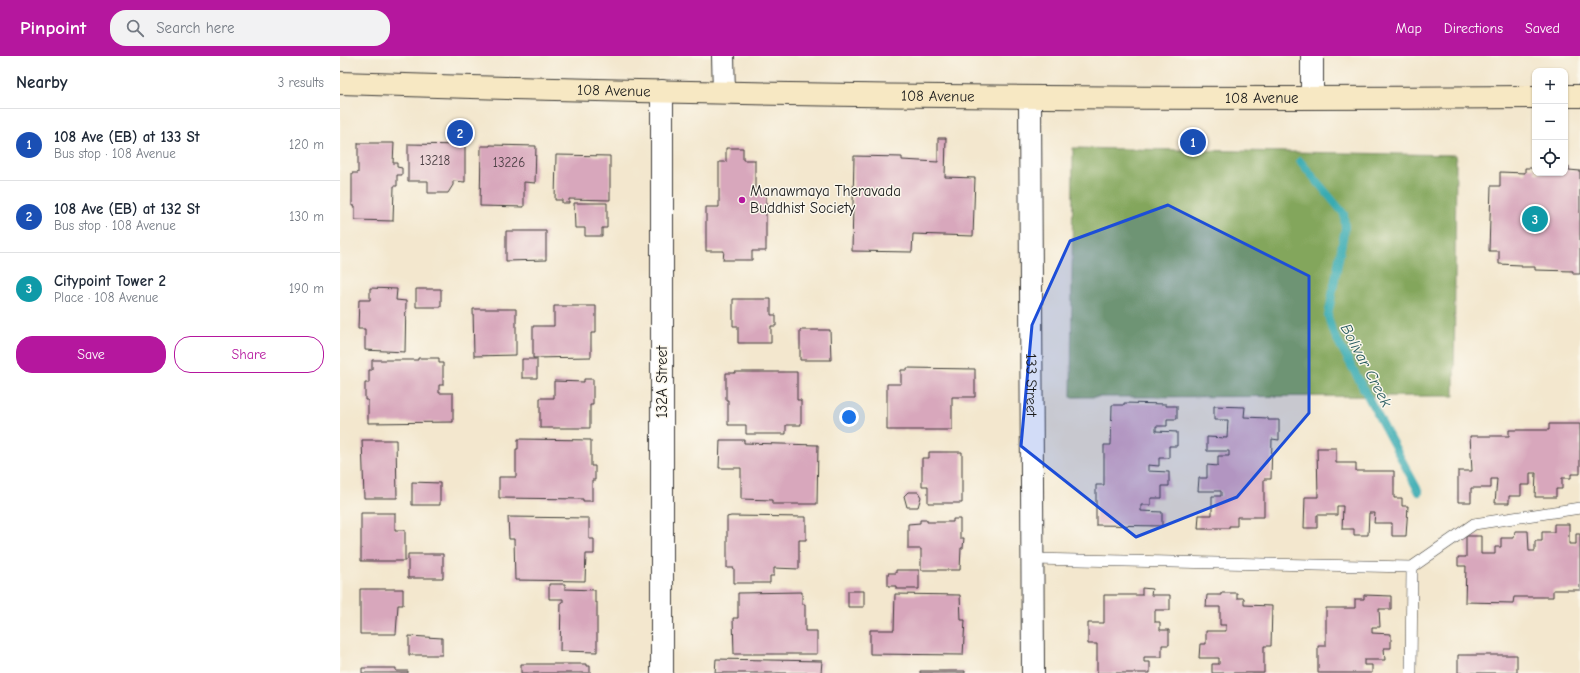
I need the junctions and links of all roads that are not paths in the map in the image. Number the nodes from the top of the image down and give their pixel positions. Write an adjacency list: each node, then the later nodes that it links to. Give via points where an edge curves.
1 (723, 56): 5 (street)
2 (1312, 56): 10 (street)
3 (340, 83): 4 (main road, 108 Avenue)
4 (662, 91): 5 (main road, 108 Avenue); 14 (street, 132A Street)
5 (724, 92): 9 (main road, 108 Avenue)
6 (1532, 96): 10 (main road, 108 Avenue)
7 (1568, 96): 8 (main road)
8 (1580, 96)
9 (1030, 97): 10 (main road, 108 Avenue); 12 (street, 133 Street)
10 (1312, 97)
11 (1580, 508): 13 (lane, via 1474,524)
12 (1032, 559): 13 (lane); 15 (street, 133 Street)
13 (1412, 567): 16 (lane)
14 (662, 673)
15 (1033, 673)
16 (1411, 673)

